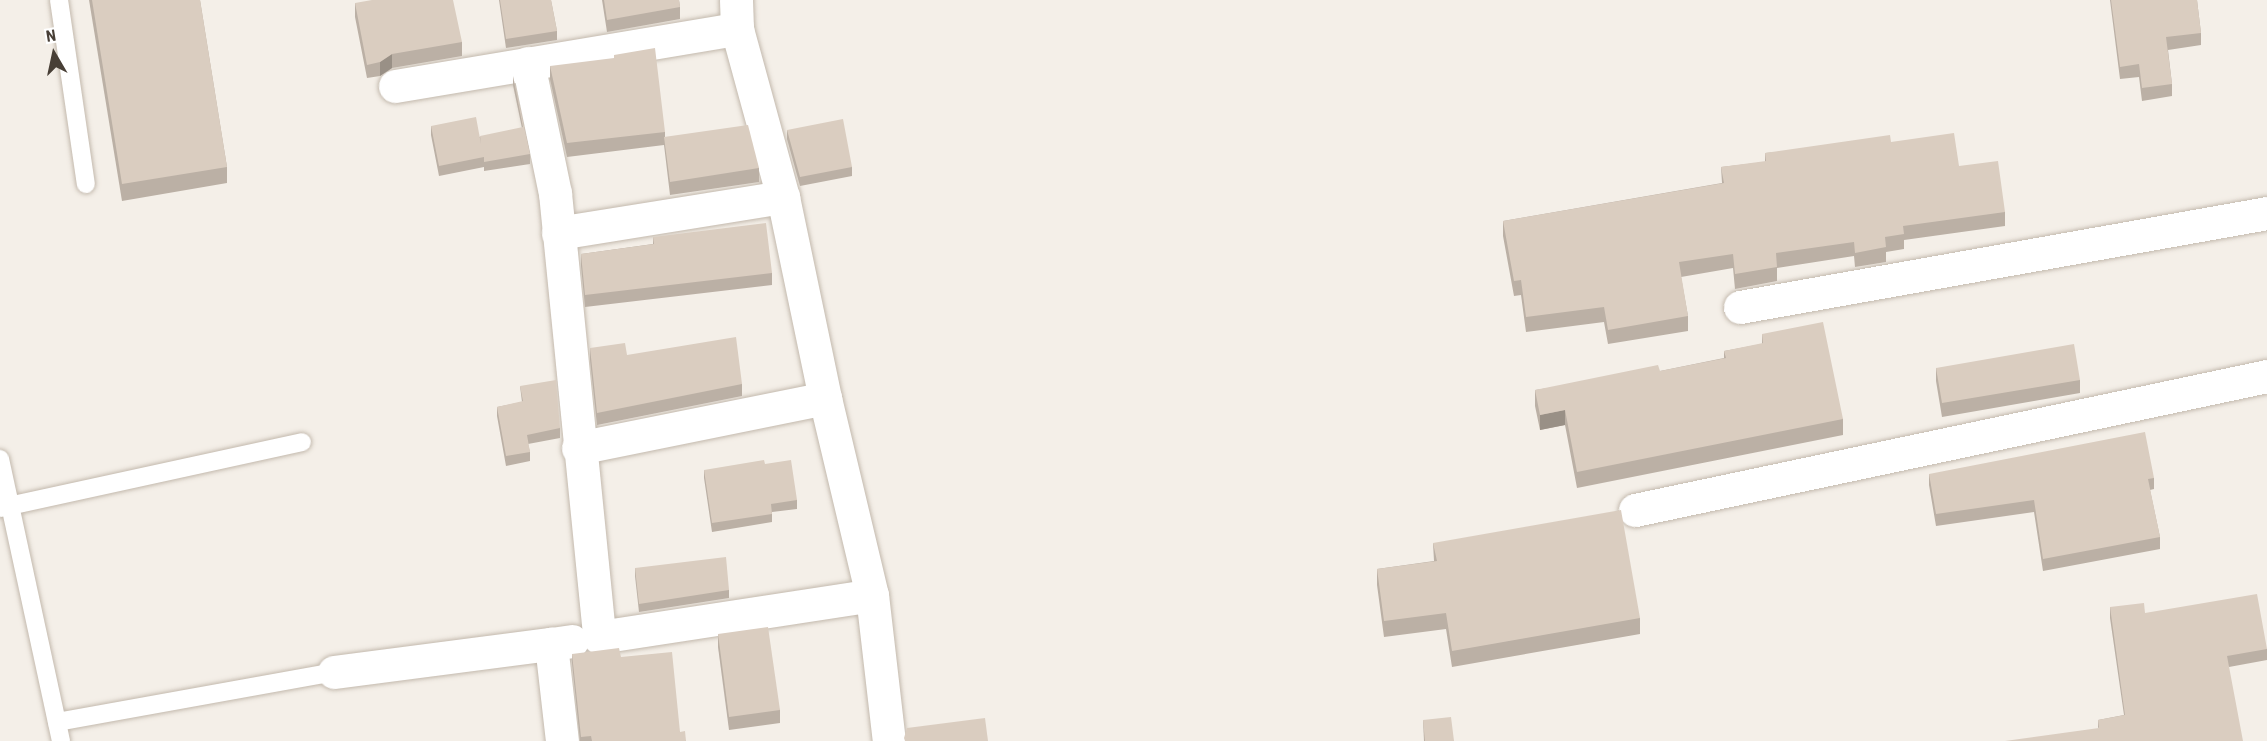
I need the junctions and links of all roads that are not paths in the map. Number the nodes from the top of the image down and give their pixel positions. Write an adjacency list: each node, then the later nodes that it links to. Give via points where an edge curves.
1 (59, 0): 5 (lane)
2 (737, 15): 3 (street); 6 (street)
3 (528, 63): 4 (street); 8 (street, via 555,194)
4 (395, 86)
5 (86, 184)
6 (783, 197): 8 (street); 11 (street)
7 (2267, 213): 9 (street)
8 (558, 233): 13 (street)
9 (1740, 307)
10 (2267, 376): 16 (street)
11 (825, 398): 13 (street); 17 (street)
12 (302, 442): 15 (lane)
13 (578, 448): 18 (street)
14 (0, 459): 15 (lane)
15 (5, 507): 21 (lane)
16 (1635, 510)
17 (872, 595): 18 (street); 24 (street)
18 (599, 637): 19 (street)
19 (551, 644): 20 (street); 23 (street)
20 (334, 672): 21 (lane)
21 (57, 722): 22 (lane)
22 (61, 741)
23 (562, 741)
24 (889, 741)

